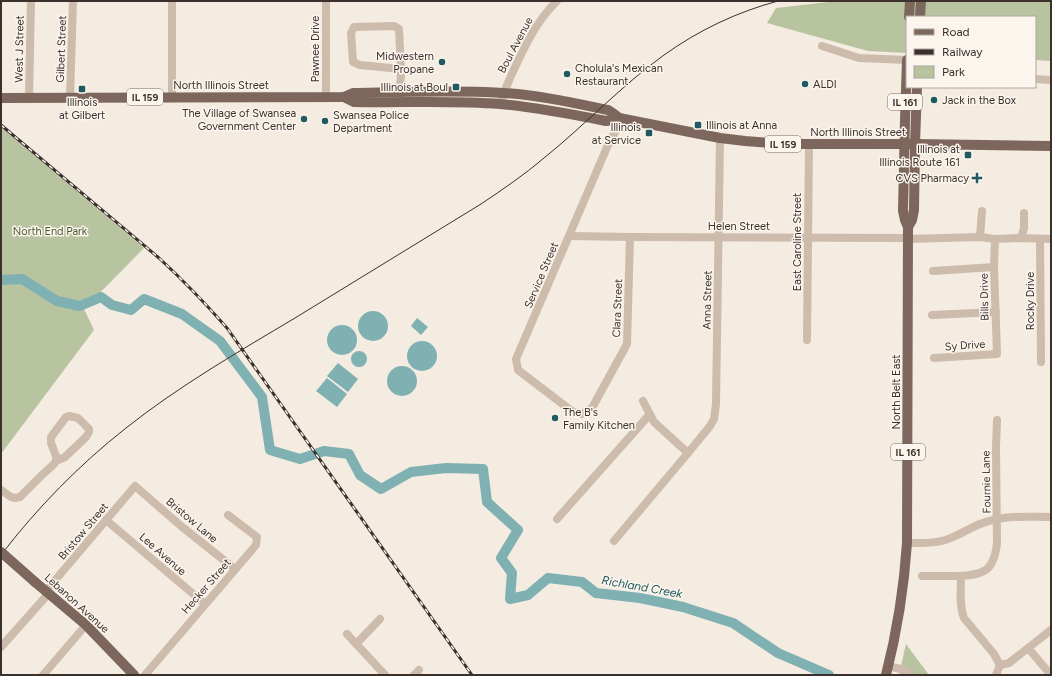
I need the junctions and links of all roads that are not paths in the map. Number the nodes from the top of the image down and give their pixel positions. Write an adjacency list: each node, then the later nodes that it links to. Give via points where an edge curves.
1 (31, 1): 21 (street, West J Street)
2 (73, 1): 22 (street, Gilbert Street)
3 (172, 1): 17 (street)
4 (326, 1): 18 (street, Pawnee Drive)
5 (557, 1): 16 (street, Boul Avenue, via 530,36)
6 (921, 1): 7 (main road)
7 (920, 15)
8 (822, 46): 9 (street, via 859,58)
9 (906, 60)
10 (401, 69): 10 (street, via 400,29 394,26 354,27 351,33 353,62 360,66); 15 (street)
11 (1036, 79): 12 (street)
12 (1051, 80)
13 (908, 88): 28 (main road, IL 161)
14 (917, 88): 28 (main road, IL 161)
15 (400, 92): 16 (main road, North Illinois Street / IL 159); 19 (main road, North Illinois Street / IL 159, via 353,93); 23 (street)
16 (504, 93): 24 (street, Boul Avenue); 25 (main road, North Illinois Street / IL 159, via 608,110)
17 (172, 97): 18 (main road, North Illinois Street / IL 159); 22 (main road, North Illinois Street / IL 159)
18 (326, 97): 19 (main road, North Illinois Street / IL 159)
19 (344, 97): 23 (main road, North Illinois Street / IL 159, via 354,102)
20 (1, 98): 21 (main road, North Illinois Street / IL 159)
21 (29, 98): 22 (main road, North Illinois Street / IL 159)
22 (70, 98)
23 (400, 103): 24 (main road, North Illinois Street / IL 159)
24 (500, 104): 25 (main road, North Illinois Street / IL 159, via 606,121)
25 (621, 118): 26 (main road, North Illinois Street / IL 159); 32 (street, Service Street)
26 (720, 138): 27 (main road, North Illinois Street / IL 159); 34 (street, Anna Street)
27 (809, 144): 28 (main road, North Illinois Street / IL 159); 35 (street, East Caroline Street)
28 (909, 144): 29 (main road, North Illinois Street / IL 159); 37 (main road, North Belt East / IL 161, via 914,210 908,227)
29 (1051, 146)
30 (982, 211): 36 (street)
31 (1024, 213): 38 (street)
32 (570, 236): 33 (street, Helen Street); 51 (street, Service Street, via 516,359 518,370 573,412)
33 (630, 237): 34 (street, Helen Street); 51 (street, Clara Street, via 627,344 592,408)
34 (719, 237): 35 (street, Helen Street); 54 (street, Anna Street, via 714,419)
35 (808, 237): 37 (street, Helen Street); 46 (street, East Caroline Street)
36 (980, 237): 37 (street, Helen Street); 39 (street, Helen Street)
37 (908, 238): 64 (main road, North Belt East / IL 161)
38 (1021, 238): 39 (street, Helen Street); 40 (street, Helen Street)
39 (995, 239): 42 (street, Bills Drive)
40 (1040, 239): 41 (street, Helen Street); 49 (street, Rocky Drive)
41 (1051, 239)
42 (994, 267): 43 (street); 44 (street, Bills Drive)
43 (933, 271)
44 (996, 312): 45 (street); 47 (street, Bills Drive)
45 (932, 315)
46 (807, 340)
47 (997, 354): 48 (street, Sy Drive)
48 (934, 358)
49 (1041, 362)
50 (643, 401): 52 (street)
51 (582, 414)
52 (650, 414): 54 (street, via 654,422); 60 (street)
53 (997, 420): 61 (street, Fournie Lane)
54 (688, 453): 63 (street, Anna Street)
55 (56, 461): 55 (street, via 65,457 88,434 89,430 78,418 69,416 51,436); 57 (street, via 20,497 12,497)
56 (136, 486): 62 (street, Bristow Street); 66 (street, Bristow Lane)
57 (1, 490)
58 (228, 515): 66 (street, Hecker Street, via 257,537 256,545)
59 (1051, 517): 61 (street)
60 (557, 519)
61 (998, 519): 64 (street, via 942,541); 68 (street, Fournie Lane, via 998,544 990,566 985,571)
62 (106, 520): 69 (street, Bristow Street); 70 (street, Lee Avenue)
63 (614, 541)
64 (907, 543): 79 (main road, North Belt East / IL 161, via 898,620)
65 (1, 552): 69 (main road, Lebanon Avenue, bridge)
66 (235, 569): 70 (street, Hecker Street)
67 (922, 576): 68 (street)
68 (961, 576): 78 (street, via 961,606 964,618)
69 (48, 592): 72 (main road, Lebanon Avenue); 76 (street, Bristow Street)
70 (205, 604): 82 (street, Hecker Street)
71 (380, 619): 75 (street)
72 (86, 625): 80 (street); 81 (main road, Lebanon Avenue)
73 (1051, 630): 77 (street)
74 (347, 634): 75 (street)
75 (356, 644): 83 (street)
76 (1, 647)
77 (1028, 648): 78 (street, via 1009,663); 86 (street)
78 (1000, 665): 85 (street)
79 (887, 670): 84 (street, via 905,670)
80 (43, 675)
81 (134, 675)
82 (145, 675)
83 (385, 675)
84 (911, 675)
85 (996, 675)
86 (1051, 675)

